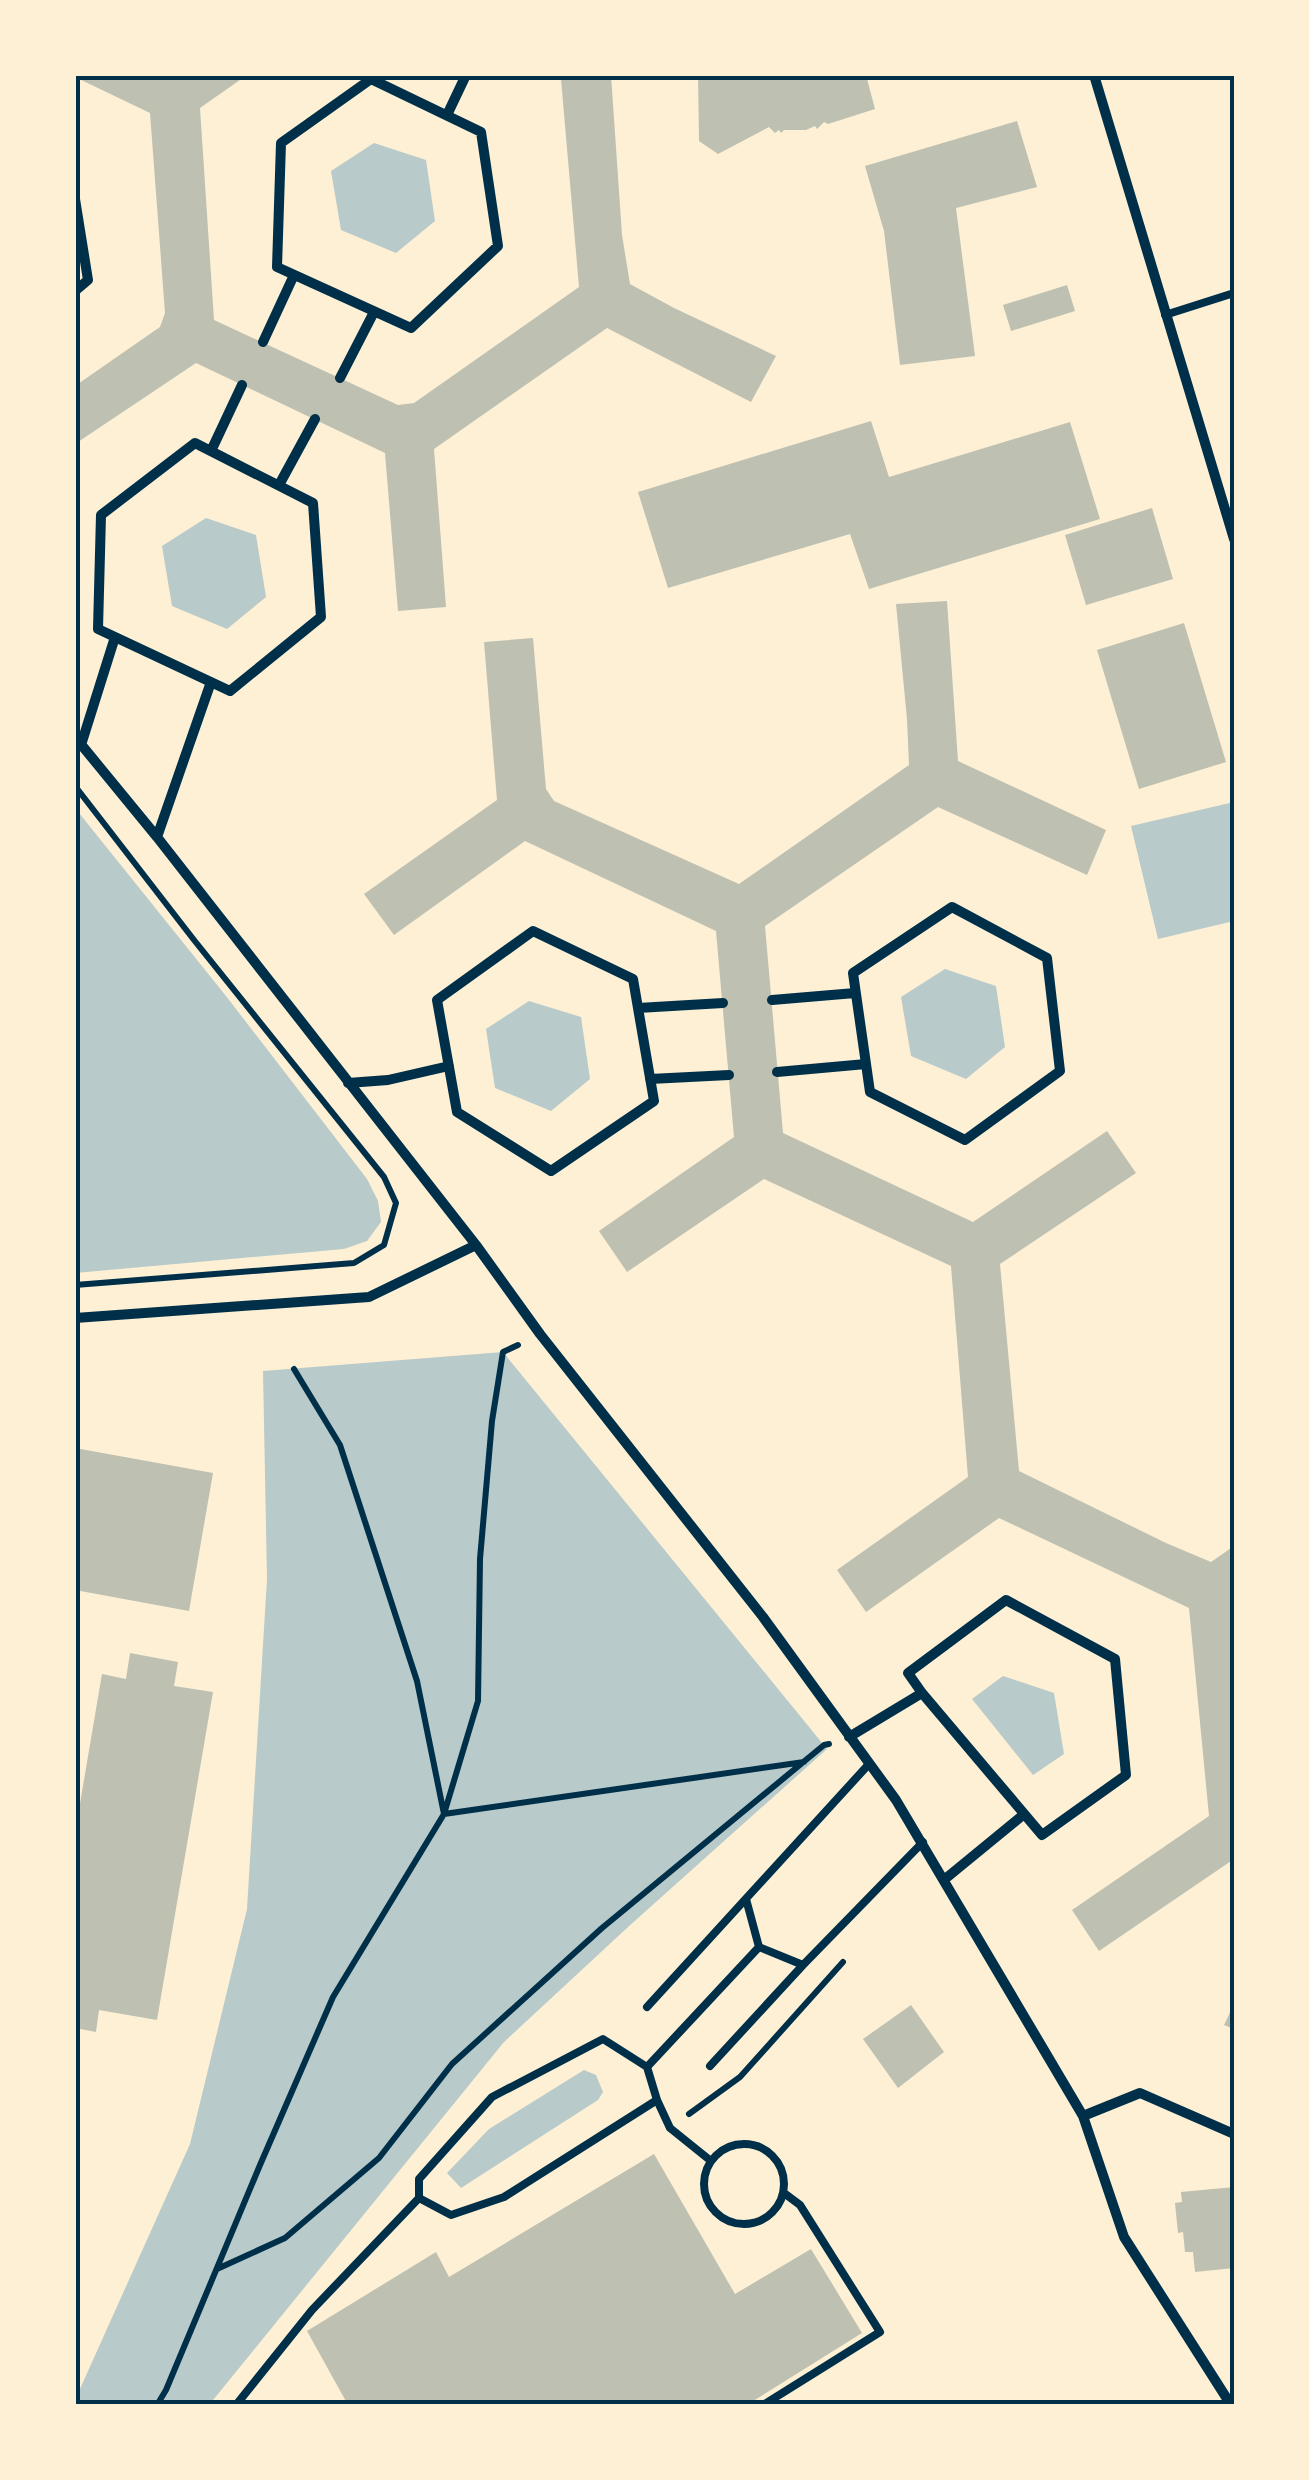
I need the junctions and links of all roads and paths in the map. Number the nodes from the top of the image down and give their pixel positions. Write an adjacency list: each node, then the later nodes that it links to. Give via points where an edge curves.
1 (396, 75): 4 (street)
2 (466, 75): 5 (street)
3 (1094, 75): 11 (street)
4 (391, 88): 5 (street); 7 (street, via 371,78 280,143 277,267)
5 (446, 115): 10 (street, via 480,132 498,246 411,328)
6 (75, 199): 8 (street, via 88,280)
7 (294, 275): 10 (street); 12 (street)
8 (75, 291)
9 (1234, 294): 11 (lane)
10 (374, 312): 13 (street)
11 (1165, 315): 18 (street)
12 (263, 342)
13 (340, 378)
14 (242, 385): 16 (street)
15 (314, 419): 17 (street)
16 (211, 452): 17 (street); 19 (street, via 195,443 101,515 98,629)
17 (279, 485): 20 (street, via 313,503 321,617 230,691)
18 (1234, 539)
19 (115, 637): 20 (street); 21 (street)
20 (211, 682): 23 (street)
21 (78, 741): 23 (street)
22 (75, 786): 35 (path, via 384,1177 396,1203 384,1244 354,1264)
23 (157, 838): 33 (street)
24 (855, 992): 25 (street); 28 (street); 28 (street, via 853,973 952,906 1047,958 1060,1071 965,1140 870,1092)
25 (772, 1000)
26 (723, 1004): 27 (street)
27 (638, 1008): 29 (street, via 633,979 534,931 437,1000); 32 (street)
28 (866, 1064): 30 (street)
29 (449, 1066): 32 (street, via 457,1112 550,1171 654,1101); 33 (street)
30 (778, 1072)
31 (728, 1075): 32 (street)
32 (650, 1080)
33 (348, 1083): 34 (street)
34 (476, 1246): 36 (street, via 369,1297); 37 (street)
35 (75, 1286)
36 (75, 1318)
37 (540, 1334): 40 (street, via 764,1617); 43 (path, via 503,1352 480,1559 478,1701)
38 (294, 1369): 43 (path, via 340,1445 417,1681)
39 (922, 1693): 40 (street); 44 (street); 44 (street, via 908,1674 1006,1600 1115,1659 1126,1775 1042,1835)
40 (849, 1737): 41 (path); 42 (street)
41 (804, 1762): 43 (path); 61 (path, via 602,1928 452,2064 379,2158 285,2238)
42 (869, 1764): 45 (street); 47 (lane)
43 (444, 1814): 61 (path, via 333,1997)
44 (1023, 1815): 46 (street)
45 (924, 1842): 46 (street); 50 (lane)
46 (945, 1880): 55 (street)
47 (746, 1899): 48 (lane); 51 (lane)
48 (758, 1946): 50 (lane); 53 (lane)
49 (845, 1960): 56 (path, via 740,2078)
50 (803, 1965): 52 (lane)
51 (647, 2007)
52 (710, 2066)
53 (647, 2067): 54 (lane); 60 (lane, via 603,2039 492,2097 419,2178)
54 (657, 2100): 56 (lane); 60 (lane, via 504,2197 451,2215)
55 (1083, 2116): 57 (street, via 1140,2093); 65 (street, via 1124,2237)
56 (670, 2128): 58 (lane)
57 (1234, 2134)
58 (711, 2161): 59 (lane, via 733,2145 760,2147 780,2166); 59 (lane, via 706,2198 734,2224 759,2222)
59 (784, 2193): 64 (lane, via 800,2205 880,2332)
60 (419, 2198): 63 (lane, via 312,2310)
61 (216, 2270): 62 (path)
62 (157, 2405)
63 (236, 2405)
64 (762, 2405)
65 (1231, 2405)

